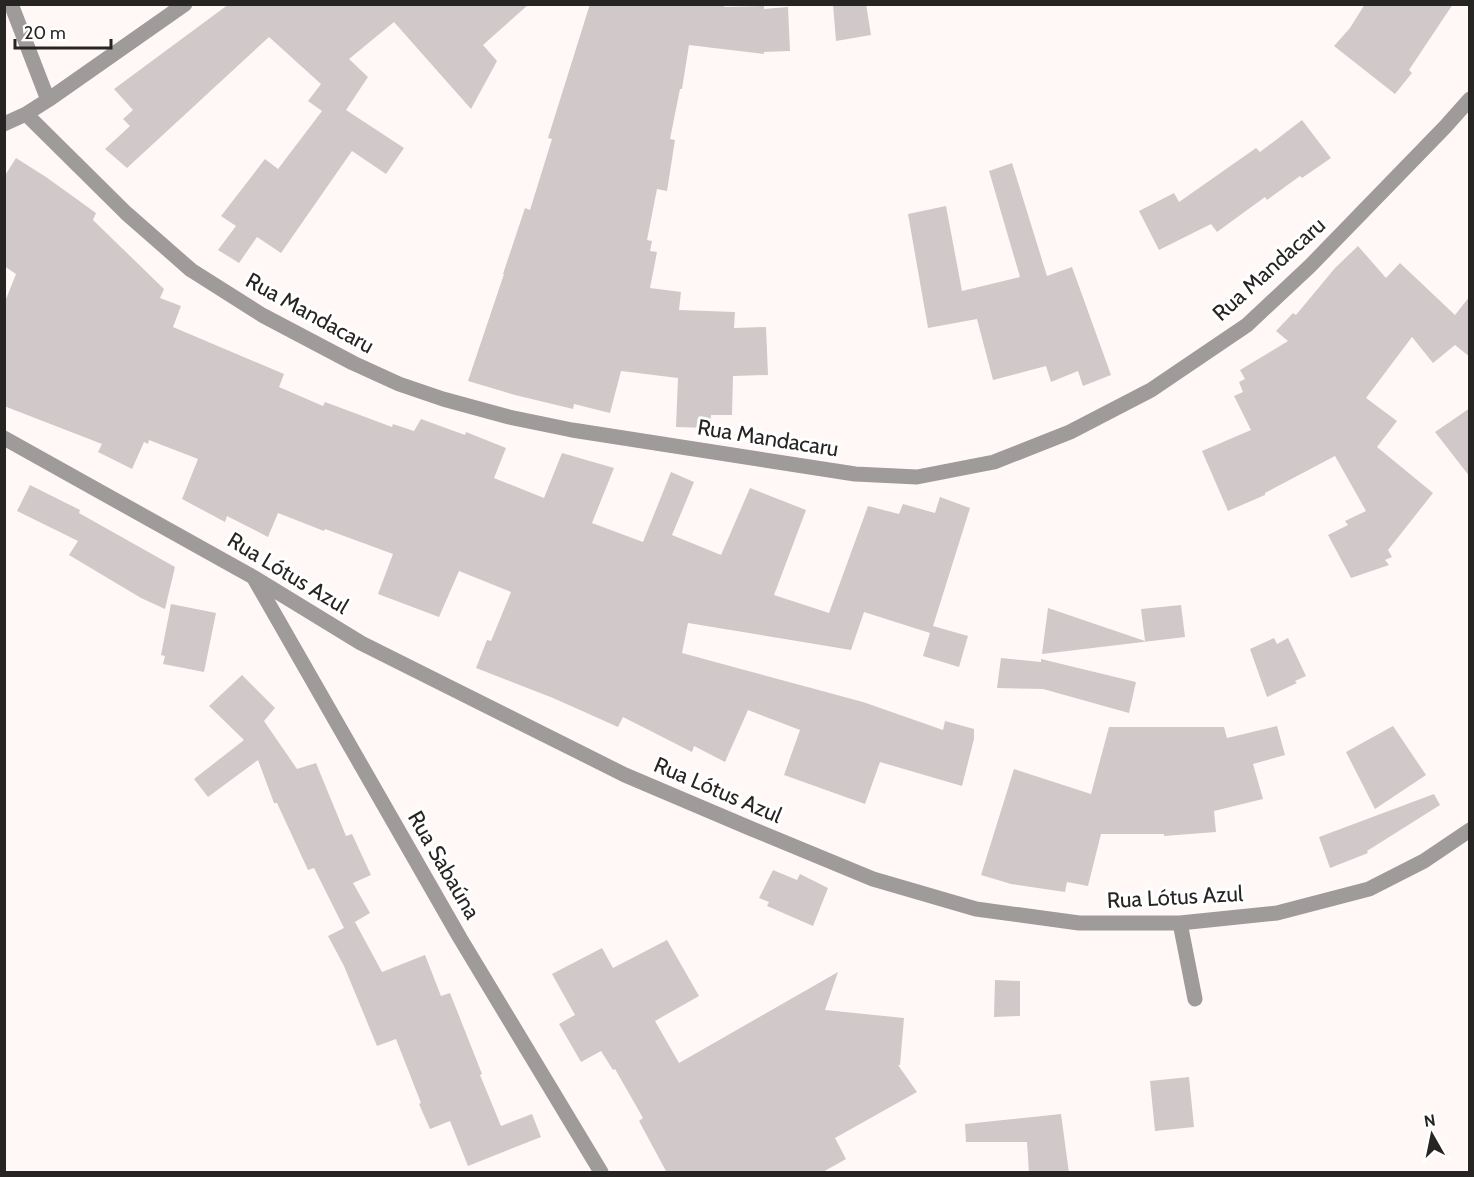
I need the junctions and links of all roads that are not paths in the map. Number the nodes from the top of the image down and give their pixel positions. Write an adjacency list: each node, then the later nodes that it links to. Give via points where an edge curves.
1 (11, 4): 4 (street)
2 (185, 4): 4 (street)
3 (1470, 99): 5 (street, Rua Mandacaru, via 1310,266 1247,325 1151,390 1070,432 994,462 917,477 855,474 572,429 509,417 399,384 262,315 191,270 126,213)
4 (48, 100): 5 (street)
5 (26, 114): 6 (street)
6 (4, 124)
7 (4, 438): 8 (street, Rua Lótus Azul)
8 (253, 577): 10 (street, Rua Lótus Azul, via 361,644 625,775 873,879 976,909 1079,923); 12 (street, Rua Sabaúna, via 460,939)
9 (1470, 830): 10 (street, Rua Lótus Azul, via 1424,861 1369,890 1276,913)
10 (1180, 923): 11 (street)
11 (1196, 999)
12 (601, 1173)

